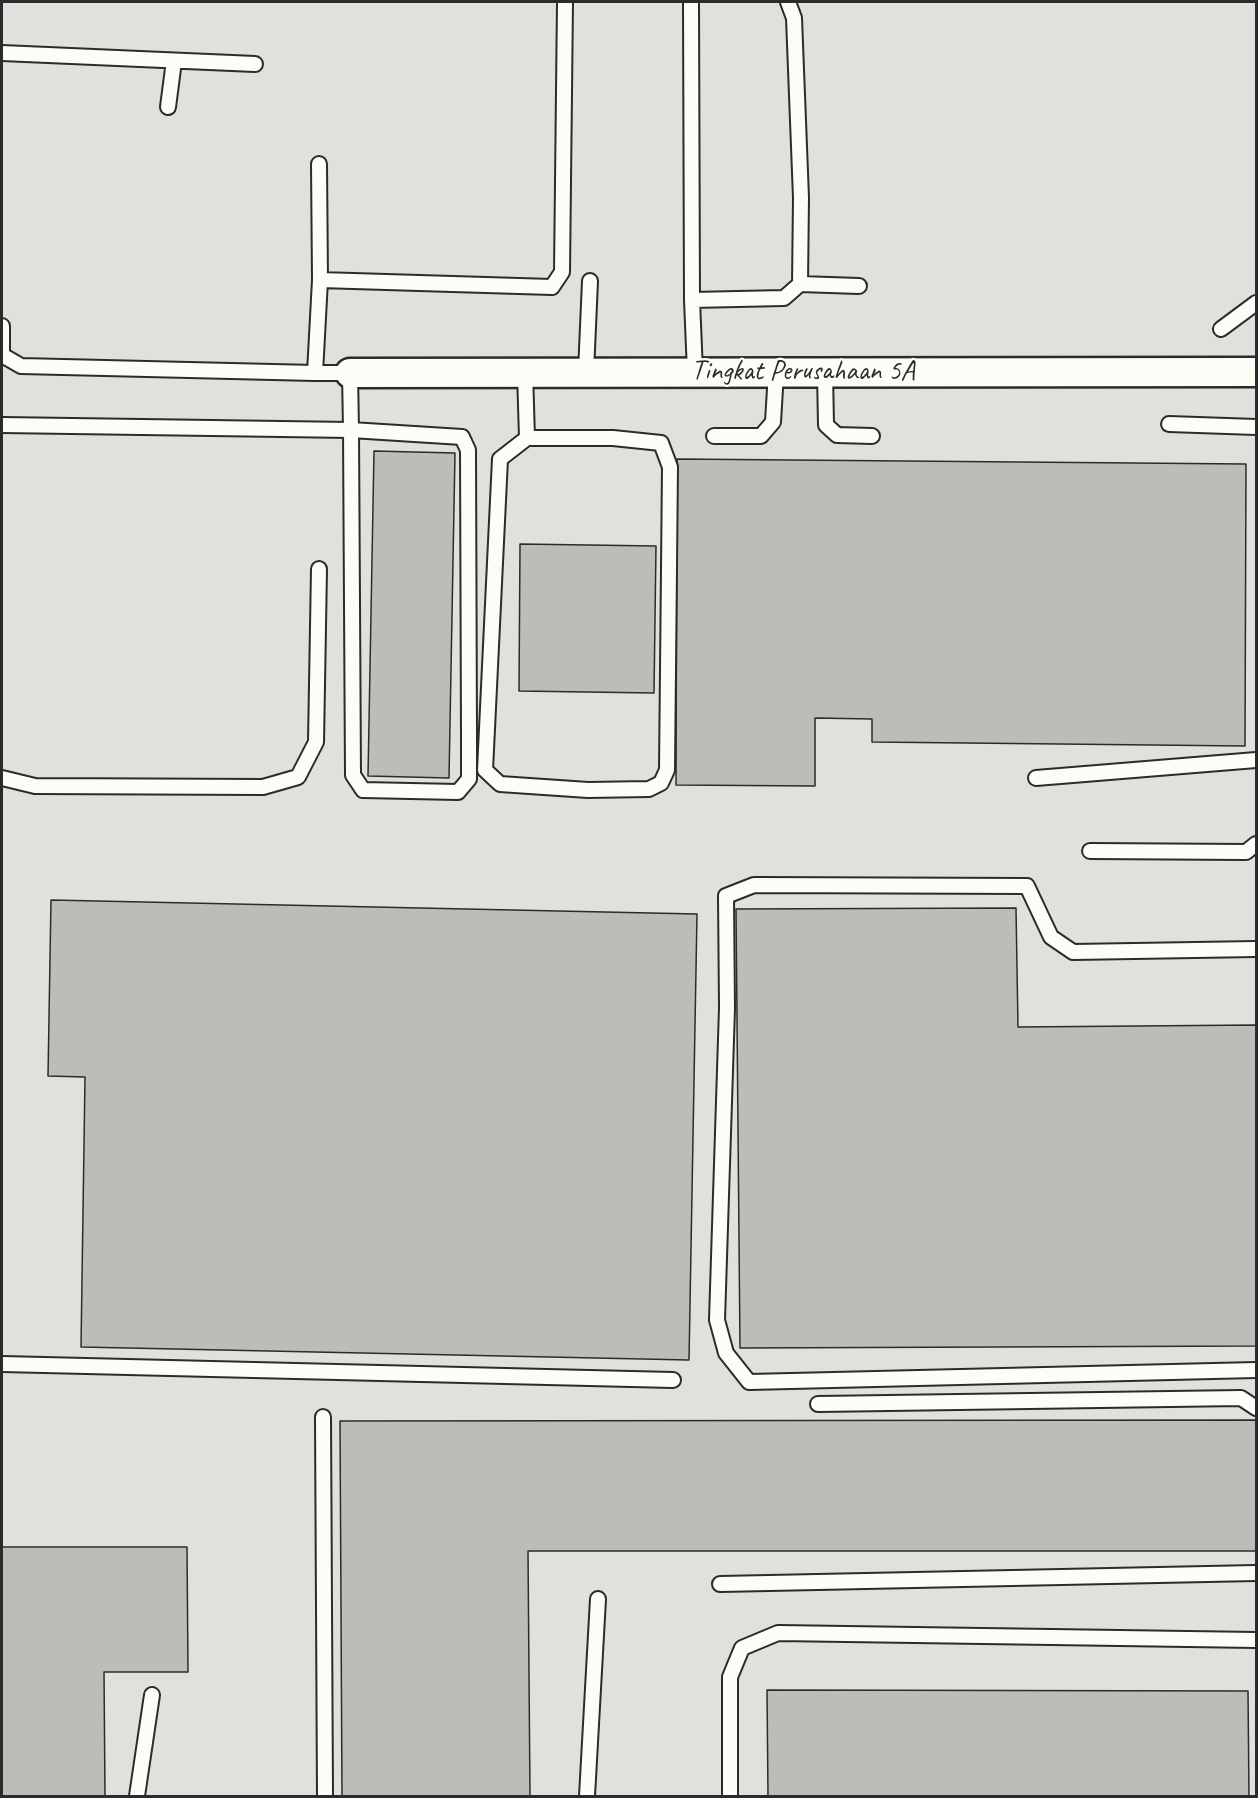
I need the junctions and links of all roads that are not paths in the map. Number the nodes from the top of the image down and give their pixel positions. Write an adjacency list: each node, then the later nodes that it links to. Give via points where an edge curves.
1 (565, 2): 9 (lane, via 562,272 552,287)
2 (691, 2): 13 (lane)
3 (789, 2): 11 (lane, via 795,18)
4 (2, 53): 5 (lane)
5 (174, 61): 6 (lane); 7 (lane)
6 (255, 64)
7 (168, 107)
8 (319, 164): 9 (lane)
9 (320, 280): 23 (lane)
10 (590, 281): 18 (lane)
11 (800, 284): 12 (lane); 13 (lane, via 784,298)
12 (859, 286)
13 (692, 300): 19 (lane)
14 (1257, 303): 16 (lane)
15 (2, 326): 23 (lane, via 2,356 21,366)
16 (1221, 329)
17 (525, 372): 18 (street, Tingkat Perusahaan 5A); 24 (street, Tingkat Perusahaan 5A); 31 (lane)
18 (586, 372): 19 (street, Tingkat Perusahaan 5A)
19 (695, 372): 20 (street, Tingkat Perusahaan 5A)
20 (776, 372): 21 (street, Tingkat Perusahaan 5A); 29 (lane, via 773,422 761,436)
21 (825, 372): 22 (street, Tingkat Perusahaan 5A); 30 (lane, via 826,424 837,435)
22 (1257, 372)
23 (315, 373): 24 (lane)
24 (350, 373): 28 (lane)
25 (1169, 424): 27 (lane)
26 (2, 425): 28 (lane)
27 (1257, 427)
28 (351, 430): 28 (lane, via 353,775 363,790 458,792 469,778 468,450 462,437)
29 (714, 436)
30 (872, 436)
31 (527, 438): 31 (lane, via 661,442 670,466 667,770 661,783 649,789 588,790 500,784 485,770 500,459)
32 (319, 569): 34 (lane, via 316,742 298,777 263,787 35,786)
33 (1257, 760): 35 (lane)
34 (2, 778)
35 (1036, 778)
36 (1257, 844): 37 (lane, via 1246,852)
37 (1090, 851)
38 (1257, 949): 40 (lane, via 1072,952 1051,937 1027,886 754,885 726,896 727,1008 717,1320 726,1353 749,1382)
39 (2, 1364): 41 (lane)
40 (1257, 1370)
41 (673, 1380)
42 (818, 1404): 43 (lane, via 1241,1398)
43 (1257, 1407)
44 (323, 1417): 51 (lane)
45 (1257, 1573): 46 (lane)
46 (720, 1584)
47 (598, 1599): 52 (lane)
48 (1257, 1640): 53 (lane, via 778,1633 742,1648 730,1677)
49 (152, 1695): 50 (lane)
50 (137, 1797)
51 (325, 1797)
52 (587, 1797)
53 (730, 1797)

